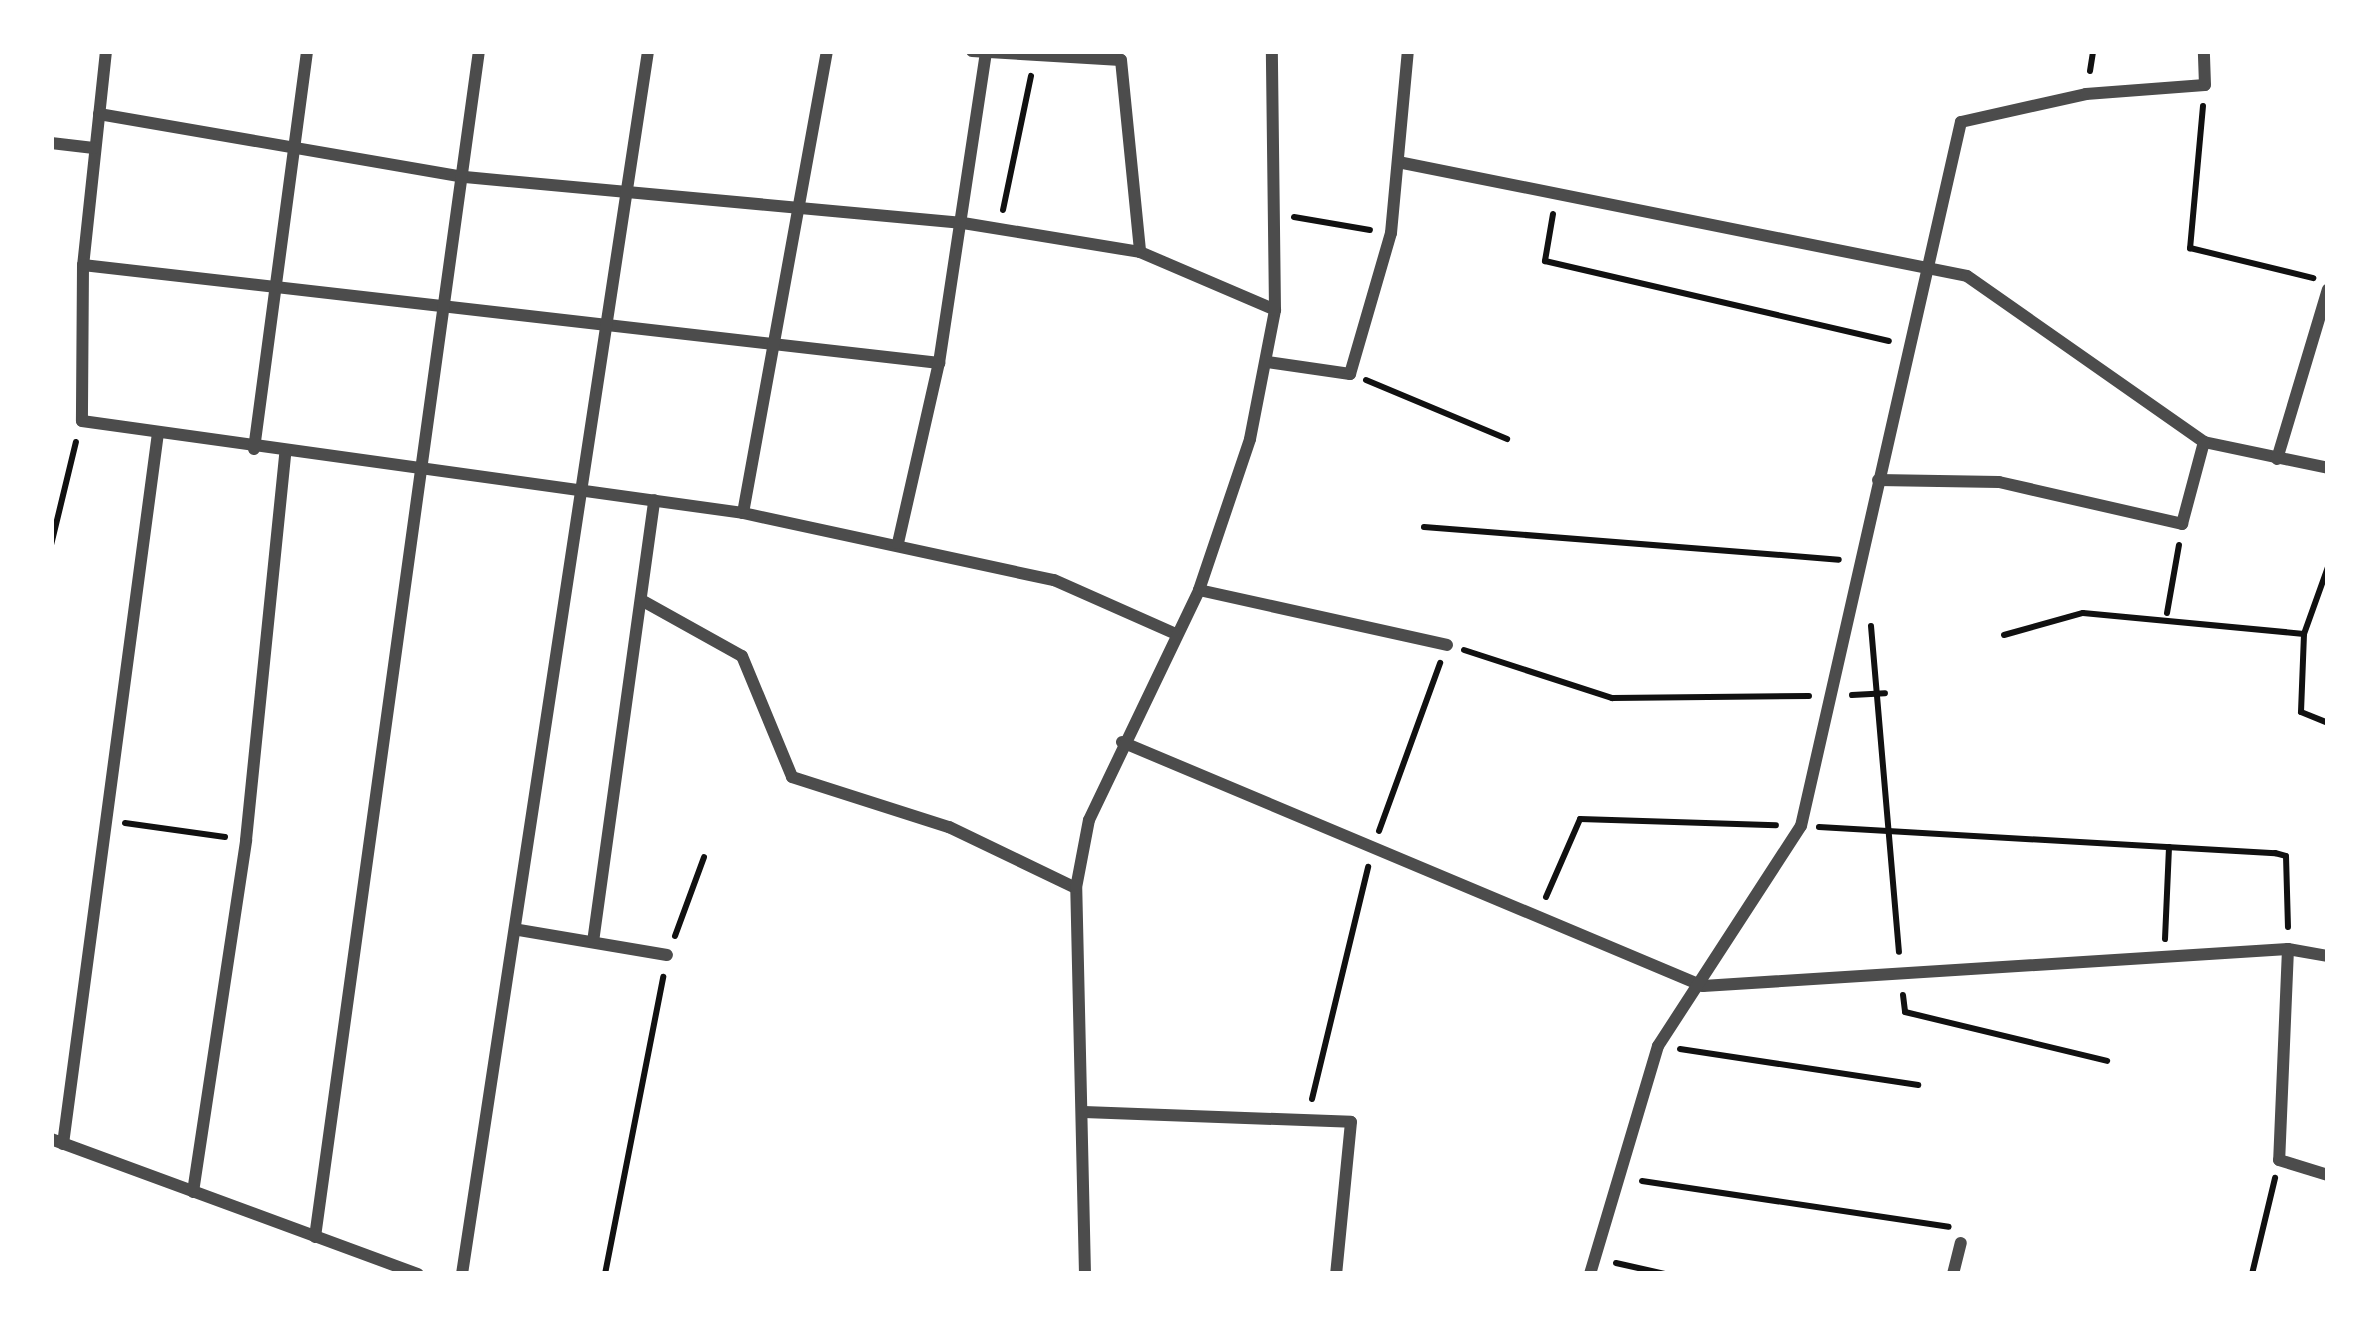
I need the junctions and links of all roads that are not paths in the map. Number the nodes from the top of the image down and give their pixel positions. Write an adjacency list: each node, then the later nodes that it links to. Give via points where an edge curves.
1 (106, 51): 10 (street)
2 (307, 51): 13 (street)
3 (479, 51): 15 (street)
4 (648, 51): 16 (street)
5 (827, 51): 17 (street)
6 (1272, 51): 24 (street)
7 (1408, 51): 14 (street)
8 (2204, 51): 21 (street, via 2205,85 1965,116)
9 (981, 52): 18 (street); 19 (street, via 1121,61)
10 (99, 114): 12 (street); 13 (street)
11 (51, 143): 12 (street)
12 (94, 148): 20 (street)
13 (291, 152): 15 (street); 23 (street)
14 (1403, 163): 21 (street); 28 (street, via 1350,374)
15 (465, 177): 16 (street); 25 (street)
16 (627, 194): 17 (street); 26 (street)
17 (803, 207): 18 (street); 27 (street)
18 (963, 223): 19 (street); 29 (street)
19 (1140, 252): 24 (street)
20 (83, 265): 23 (street); 30 (street, via 82,421)
21 (1925, 266): 31 (street, via 2005,296 2121,392); 37 (street)
22 (2328, 285): 34 (street)
23 (278, 289): 25 (street); 32 (street)
24 (1274, 310): 28 (street)
25 (447, 312): 26 (street); 36 (street)
26 (610, 332): 27 (street); 38 (street)
27 (782, 344): 29 (street); 40 (street)
28 (1267, 362): 42 (street)
29 (940, 364): 41 (street)
30 (158, 433): 32 (street); 55 (street)
31 (2204, 442): 34 (street); 37 (street, via 2182,524 1999,482)
32 (254, 449): 33 (street)
33 (285, 454): 36 (street); 57 (street, via 246,840)
34 (2277, 459): 35 (street)
35 (2328, 469)
36 (422, 470): 38 (street); 58 (street)
37 (1878, 480): 53 (street, via 1863,589 1801,826)
38 (582, 485): 39 (street); 48 (street)
39 (654, 500): 40 (street); 43 (street)
40 (743, 513): 41 (street)
41 (898, 543): 44 (street, via 1054,580)
42 (1198, 590): 44 (street); 45 (street)
43 (643, 602): 47 (street, via 742,656 792,777 949,827); 49 (street)
44 (1177, 634): 46 (street)
45 (1447, 645)
46 (1122, 742): 47 (street); 53 (street)
47 (1076, 888): 54 (street)
48 (519, 930): 49 (street); 61 (street)
49 (593, 942): 51 (street)
50 (2288, 949): 52 (street); 53 (street); 56 (street, via 2279,1160)
51 (668, 955)
52 (2328, 956)
53 (1703, 986): 64 (street, via 1658,1046)
54 (1084, 1112): 62 (street); 63 (street, via 1341,1118 1355,1130)
55 (57, 1142): 57 (street)
56 (2328, 1175)
57 (193, 1192): 58 (street)
58 (315, 1237): 60 (street)
59 (1961, 1244): 65 (street)
60 (418, 1274)
61 (462, 1274)
62 (1085, 1274)
63 (1336, 1274)
64 (1590, 1274)
65 (1953, 1274)

